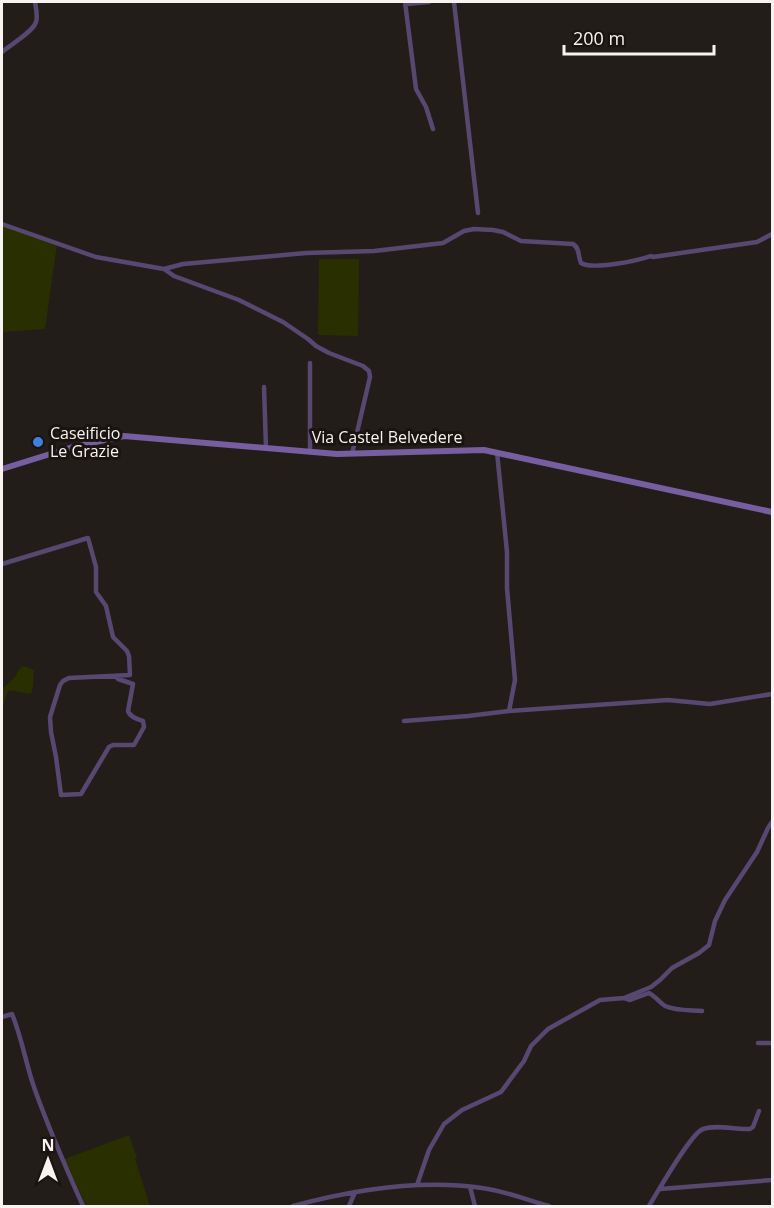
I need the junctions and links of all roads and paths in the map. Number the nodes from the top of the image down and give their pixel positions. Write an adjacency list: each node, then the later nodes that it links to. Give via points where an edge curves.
1 (35, 2): 5 (street, via 36,23)
2 (429, 2): 4 (street)
3 (454, 2): 7 (street)
4 (405, 3): 6 (street, via 416,89)
5 (2, 52)
6 (434, 129)
7 (478, 213)
8 (2, 224): 10 (street, via 96,256)
9 (772, 234): 10 (street, via 757,242 601,266 581,263 573,244 521,241 502,232 474,229 446,242 431,244 183,264)
10 (164, 269): 16 (street, via 253,306 315,346 369,371)
11 (310, 363): 14 (street)
12 (264, 387): 13 (street)
13 (266, 448): 14 (street, Via Castel Belvedere); 17 (street, Via Castel Belvedere, via 124,436 76,446)
14 (310, 452): 16 (street, Via Castel Belvedere)
15 (497, 452): 16 (street, Via Castel Belvedere); 18 (street, Via Castel Belvedere); 22 (street, via 515,680)
16 (352, 454)
17 (2, 470)
18 (772, 512)
19 (2, 564): 20 (street, via 88,538 96,567 96,592 106,606 113,637 129,656 130,675)
20 (115, 676): 20 (street, via 69,678 60,685 50,724 61,795 81,794 109,747 134,745 144,727 128,711 133,684)
21 (772, 694): 22 (street, via 710,704 668,700)
22 (509, 711): 23 (street)
23 (404, 721)
24 (772, 822): 25 (street, via 725,900 709,945 672,968 655,984)
25 (624, 998): 26 (street, via 630,1000 652,993 670,1008); 32 (street, via 600,1000 544,1032 501,1092 462,1110 444,1124 429,1150)
26 (702, 1011)
27 (2, 1017): 36 (street, via 12,1014 40,1103)
28 (758, 1043): 29 (street)
29 (772, 1043)
30 (759, 1111): 34 (street, via 750,1129 701,1129)
31 (772, 1179): 34 (street)
32 (417, 1185): 33 (street); 35 (street)
33 (470, 1187): 39 (street); 40 (street)
34 (660, 1189): 41 (street)
35 (355, 1192): 37 (street); 38 (street)
36 (83, 1206)
37 (293, 1206)
38 (349, 1206)
39 (475, 1206)
40 (549, 1206)
41 (648, 1206)

